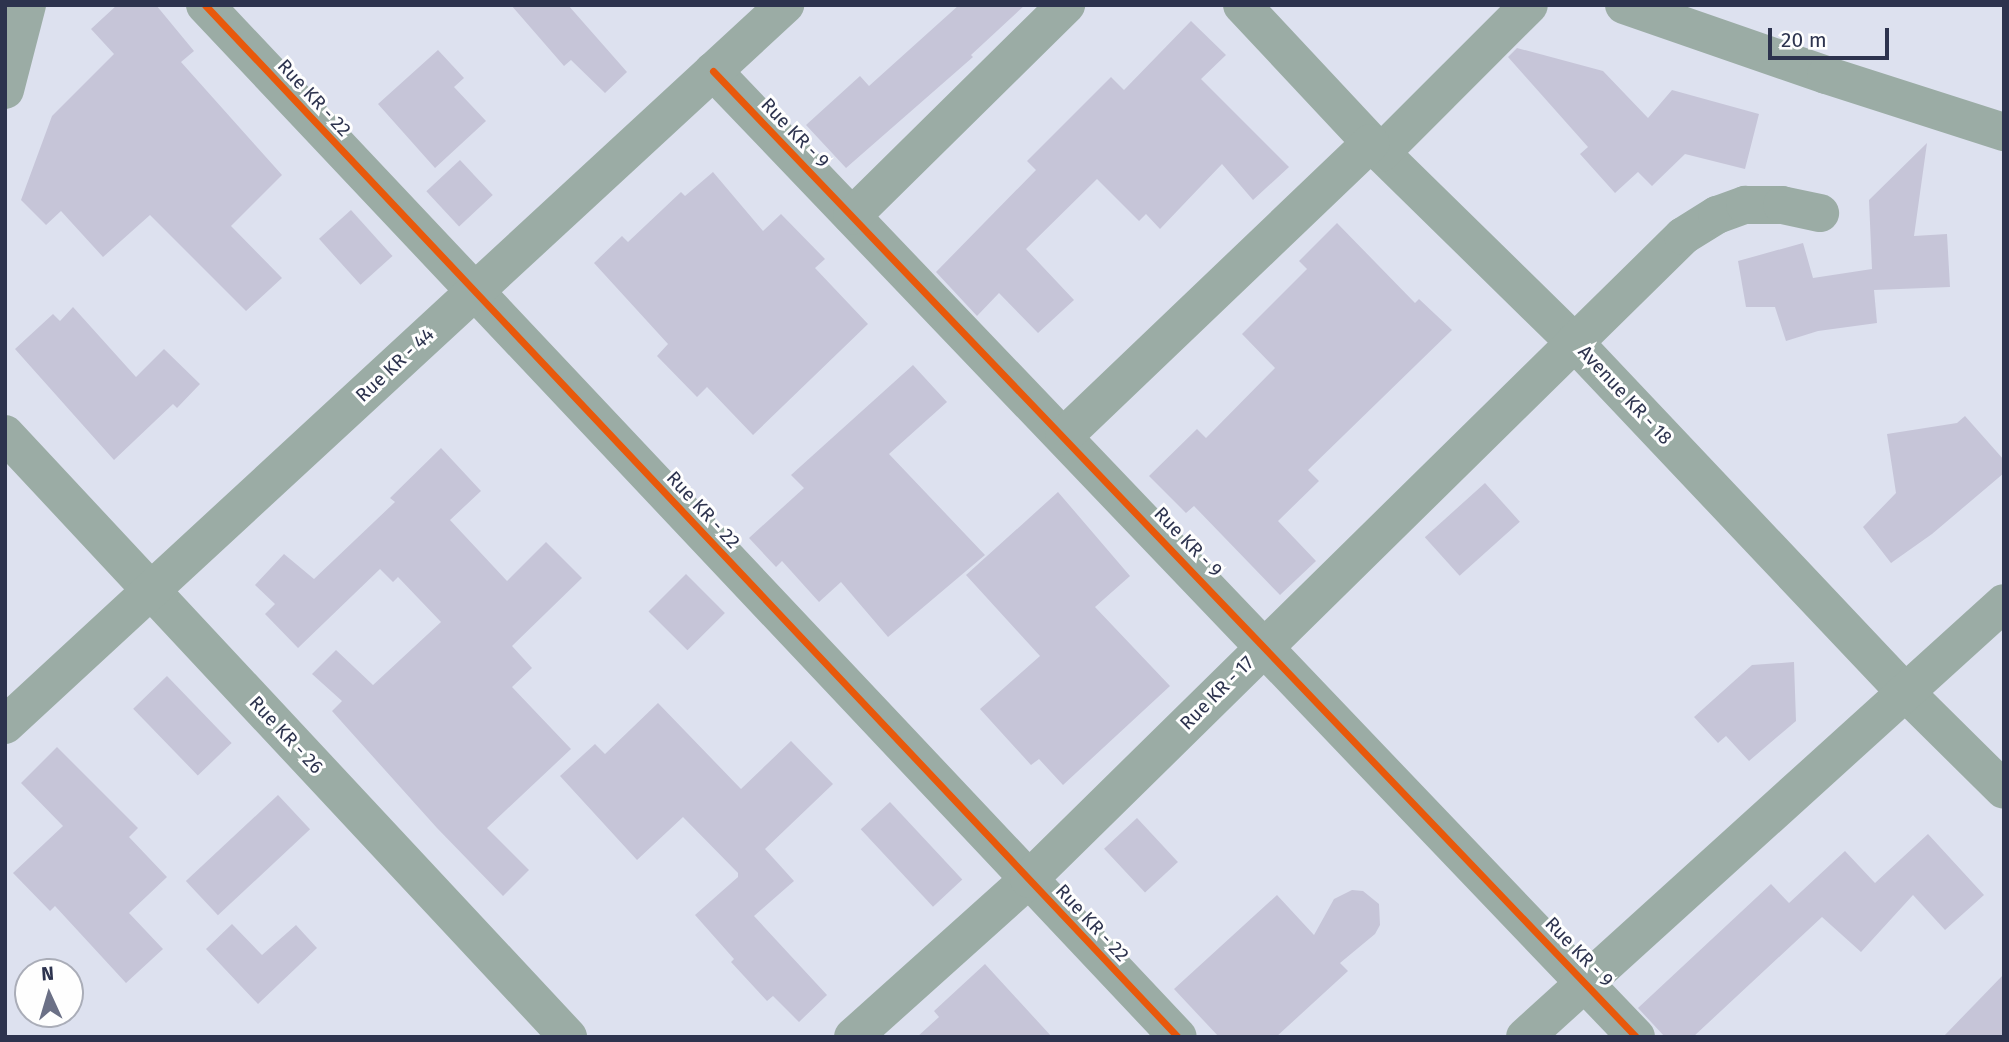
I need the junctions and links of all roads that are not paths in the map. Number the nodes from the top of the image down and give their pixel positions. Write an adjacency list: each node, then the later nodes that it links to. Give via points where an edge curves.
1 (27, 5): 10 (street)
2 (205, 5): 15 (street, Rue KR - 22)
3 (785, 5): 9 (street, Rue KR - 44)
4 (1066, 5): 14 (street)
5 (1242, 5): 12 (street, Avenue KR - 18)
6 (1529, 5): 12 (street)
7 (1623, 5): 8 (street)
8 (1667, 12): 11 (street)
9 (713, 71): 14 (street, Rue KR - 9); 15 (street, Rue KR - 44)
10 (5, 90)
11 (2004, 132)
12 (1376, 148): 16 (street, Avenue KR - 18); 18 (street)
13 (1820, 213): 16 (street, Rue KR - 17, via 1782,205 1745,205 1717,215 1683,236)
14 (852, 216): 18 (street, Rue KR - 9)
15 (475, 291): 19 (street, Rue KR - 44); 25 (street, Rue KR - 22)
16 (1574, 342): 21 (street, Rue KR - 17); 22 (street, Avenue KR - 18)
17 (5, 434): 19 (street, Rue KR - 26)
18 (1064, 436): 21 (street, Rue KR - 9)
19 (151, 590): 23 (street, Rue KR - 44); 27 (street, Rue KR - 26)
20 (2004, 603): 22 (street)
21 (1265, 645): 25 (street, Rue KR - 17); 26 (street, Rue KR - 9)
22 (1905, 692): 24 (street, Avenue KR - 18); 26 (street)
23 (5, 725)
24 (2004, 790)
25 (1030, 879): 28 (street, Rue KR - 17); 29 (street, Rue KR - 22)
26 (1586, 982): 30 (street); 31 (street, Rue KR - 9)
27 (568, 1037)
28 (853, 1037)
29 (1178, 1037)
30 (1525, 1037)
31 (1636, 1037)

